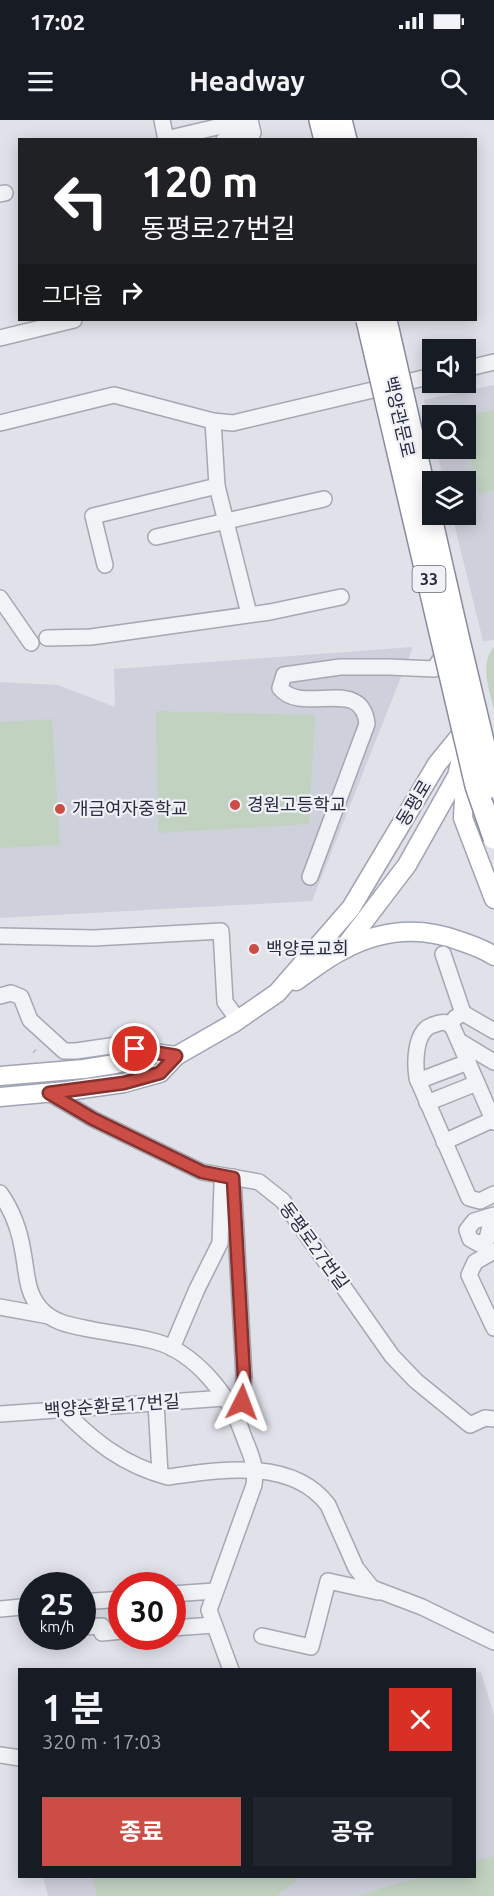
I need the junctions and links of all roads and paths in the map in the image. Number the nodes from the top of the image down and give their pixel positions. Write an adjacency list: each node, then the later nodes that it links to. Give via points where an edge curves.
1 (162, 120): 6 (street)
2 (249, 120): 7 (street); 8 (street, via 253,133)
3 (320, 120): 9 (highway)
4 (331, 120): 10 (main road)
5 (341, 120): 11 (highway)
6 (166, 138)
7 (170, 138)
8 (232, 138)
9 (324, 138)
10 (336, 138)
11 (346, 138)
12 (70, 321): 16 (street)
13 (367, 321): 37 (highway, 33, bridge, via 476,786)
14 (377, 321): 20 (main road, 백양관문로)
15 (386, 321): 36 (highway, 33, bridge)
16 (0, 338)
17 (494, 362): 18 (street)
18 (476, 366)
19 (422, 378): 20 (street)
20 (392, 386): 21 (street, via 241,422); 33 (main road, 백양관문로)
21 (213, 421): 22 (street, via 114,395); 23 (street)
22 (0, 423)
23 (217, 486): 25 (street); 27 (street, via 93,516)
24 (324, 499): 25 (street)
25 (225, 520): 26 (street); 30 (street)
26 (156, 537)
27 (105, 566)
28 (341, 597): 30 (street)
29 (0, 598): 32 (street)
30 (249, 614): 31 (street, via 91,637)
31 (47, 638)
32 (31, 643)
33 (450, 644): 34 (main road, 백양관문로); 38 (street, via 434,669 339,667 284,675 280,688 291,697 348,699 359,703 366,713 367,724)
34 (468, 726): 35 (main road, 백양관문로); 39 (main road, 백양관문로, via 463,818); 41 (main road, 동평로, via 457,776 407,865); 44 (main road, 동평로, via 437,764 351,908)
35 (494, 766)
36 (494, 787)
37 (494, 838)
38 (310, 877)
39 (494, 899)
40 (0, 936): 47 (street, via 94,938 221,931 225,1002)
41 (343, 950): 43 (main road, via 389,933 423,931 444,935); 44 (main road)
42 (443, 954): 46 (street)
43 (494, 956)
44 (277, 993): 47 (main road, 동평로)
45 (0, 996): 51 (street, via 11,993 21,997 30,1020 64,1051 117,1045)
46 (463, 1013): 48 (street); 49 (street)
47 (238, 1020): 52 (main road, 동평로)
48 (448, 1023): 50 (street); 56 (street, via 441,1022 423,1031 415,1064)
49 (494, 1030)
50 (459, 1041): 53 (street); 54 (street)
51 (153, 1053): 52 (main road); 55 (main road, via 84,1069)
52 (176, 1056): 58 (main road, 동평로, via 160,1073 124,1083)
53 (468, 1062): 56 (street); 57 (street)
54 (494, 1063): 57 (street)
55 (0, 1076)
56 (418, 1081): 60 (street)
57 (478, 1086): 60 (street); 61 (street)
58 (49, 1093): 59 (main road, 동평로); 63 (street, 동평로27번길, via 202,1172)
59 (0, 1096)
60 (427, 1102): 62 (street)
61 (494, 1120): 62 (street)
62 (444, 1142): 65 (street, via 469,1198 480,1201)
63 (233, 1178): 72 (street, via 222,1184 220,1243); 76 (street, via 244,1377 242,1402); 78 (street, 동평로27번길, via 259,1182 283,1201 392,1356 416,1381 470,1425 485,1418)
64 (0, 1193): 70 (street, via 18,1232 27,1282 40,1308)
65 (494, 1194)
66 (494, 1215): 67 (street, via 474,1221 467,1230 470,1239 479,1244 487,1239)
67 (494, 1223)
68 (494, 1251): 71 (street, via 475,1262 469,1275)
69 (0, 1307): 70 (street)
70 (49, 1316): 72 (street, via 72,1326 151,1340)
71 (494, 1330)
72 (172, 1348): 73 (street, via 198,1367)
73 (225, 1398): 74 (street, 백양순환로17번길); 76 (street)
74 (156, 1403): 75 (street, 백양순환로17번길); 80 (street)
75 (63, 1410): 77 (street, 백양순환로17번길); 80 (street, via 88,1436 112,1453)
76 (235, 1412): 79 (street)
77 (0, 1414)
78 (494, 1419)
79 (256, 1470): 80 (street, via 168,1477); 81 (street, via 254,1485); 83 (street, via 306,1485 321,1496 356,1568 372,1588)
80 (160, 1474)
81 (214, 1591): 82 (street); 86 (street, via 209,1610)
82 (186, 1593)
83 (384, 1594): 90 (street, via 328,1581 311,1647); 91 (street, via 422,1607)
84 (18, 1607): 85 (street)
85 (0, 1609)
86 (214, 1625): 88 (street); 92 (street)
87 (96, 1627): 89 (street, via 102,1626 102,1633)
88 (186, 1627)
89 (108, 1632)
90 (262, 1636)
91 (494, 1642)
92 (230, 1668)
93 (0, 1755): 94 (street)
94 (18, 1758)

